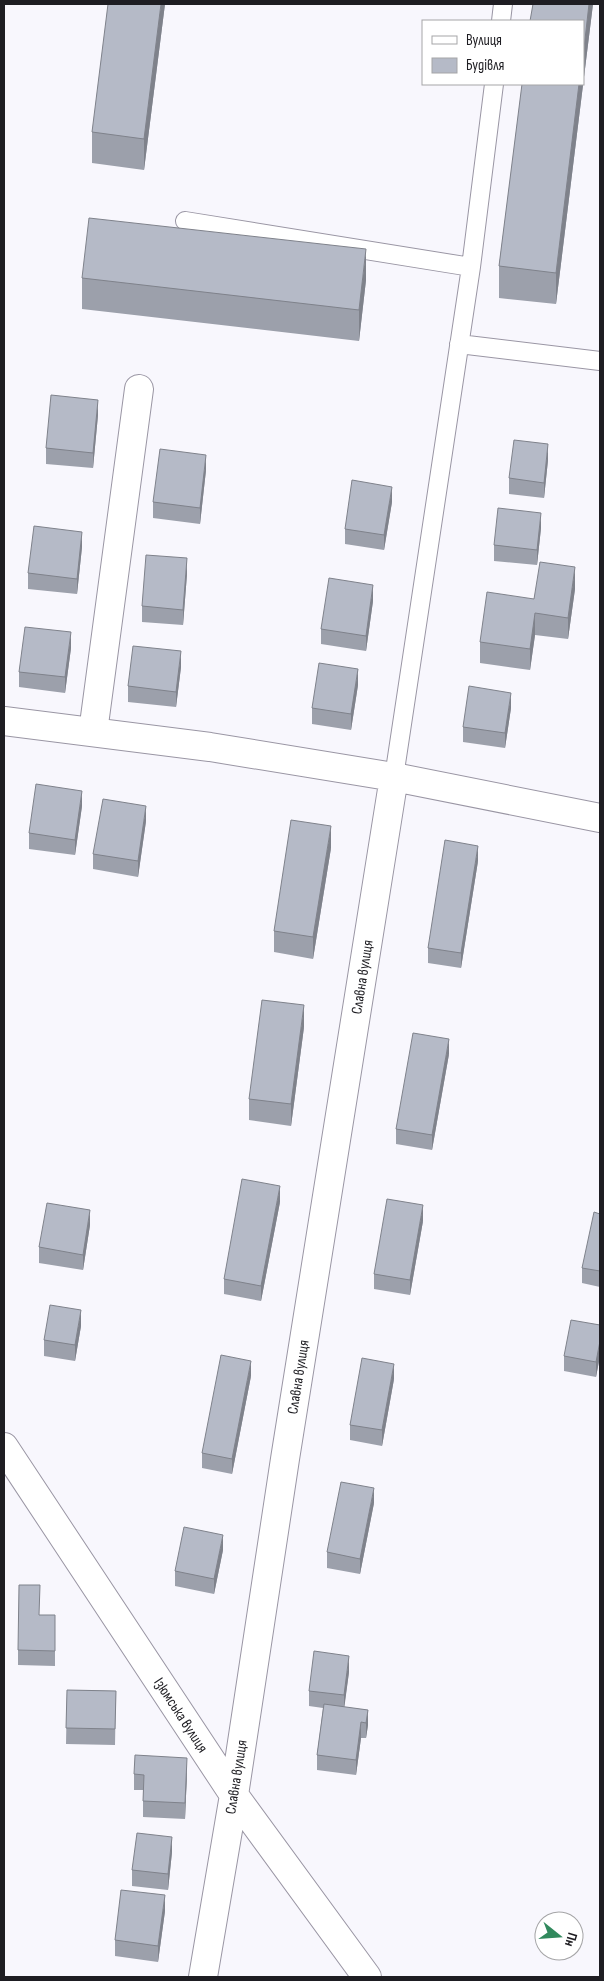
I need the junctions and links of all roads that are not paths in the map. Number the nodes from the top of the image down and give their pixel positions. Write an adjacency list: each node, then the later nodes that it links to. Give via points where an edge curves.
1 (504, 4): 2 (lane)
2 (501, 20)
3 (494, 85): 5 (lane)
4 (185, 221): 5 (lane)
5 (471, 267): 6 (lane)
6 (459, 344): 7 (lane); 11 (lane)
7 (600, 361)
8 (139, 389): 10 (street)
9 (4, 721): 10 (street)
10 (93, 732): 11 (street)
11 (394, 777): 12 (street); 14 (street, Славна вулиця)
12 (600, 818)
13 (4, 1446): 14 (street, Ізюмська вулиця)
14 (234, 1796): 15 (street, Славна вулиця); 16 (street, Ізюмська вулиця)
15 (203, 1977)
16 (367, 1977)

